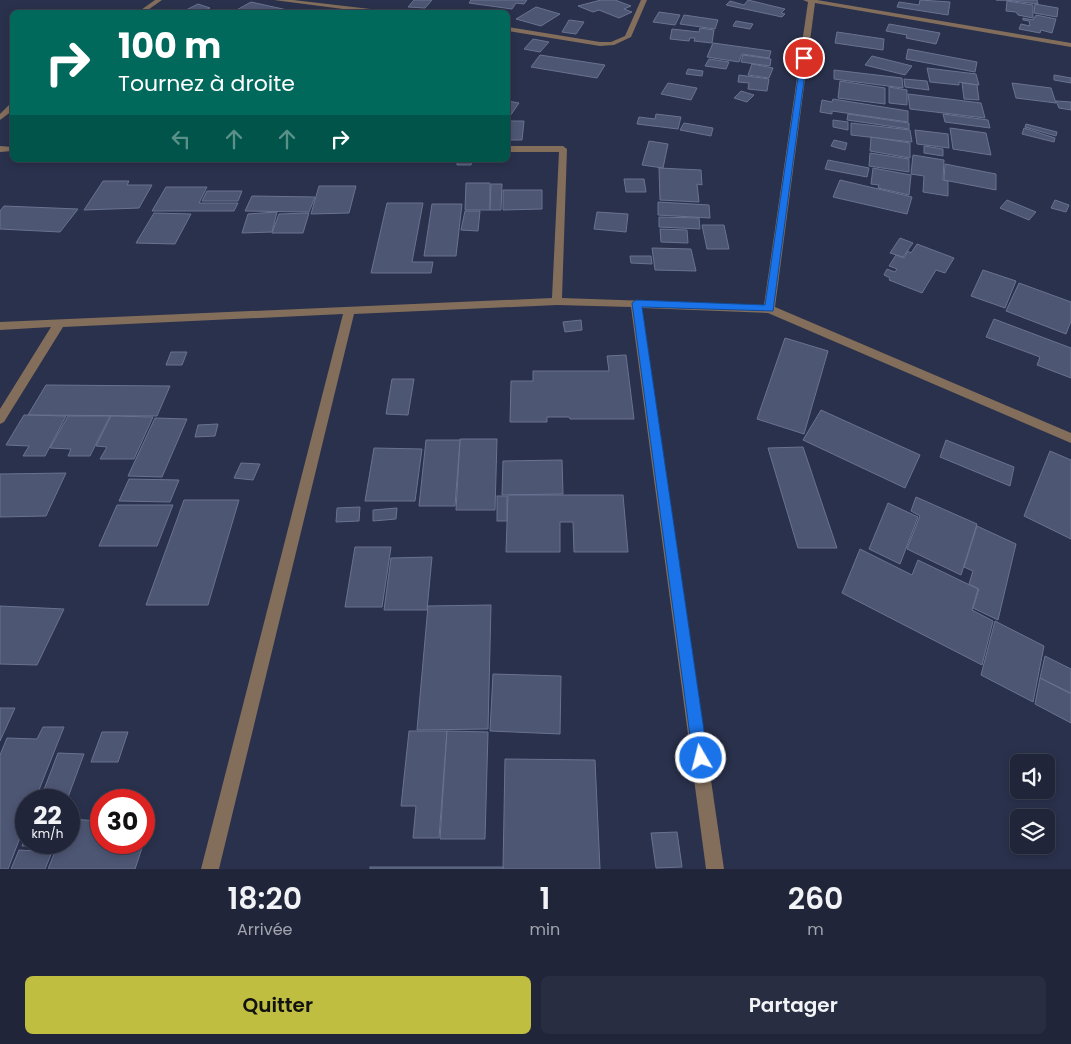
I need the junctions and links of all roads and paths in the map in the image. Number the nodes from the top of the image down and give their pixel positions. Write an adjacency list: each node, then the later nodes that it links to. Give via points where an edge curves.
1 (159, 0): 6 (street)
2 (277, 0): 7 (street)
3 (644, 0): 8 (street, via 628,37 612,44)
4 (806, 0): 5 (street)
5 (812, 0): 9 (street); 15 (street)
6 (144, 10)
7 (362, 10)
8 (510, 30)
9 (1071, 45)
10 (10, 109): 11 (street)
11 (0, 118)
12 (510, 149): 13 (street, via 563,149)
13 (557, 301): 14 (street); 16 (street)
14 (636, 303): 15 (street); 22 (street)
15 (769, 309): 20 (street)
16 (349, 311): 17 (street); 21 (street)
17 (59, 324): 18 (street); 19 (street)
18 (0, 326)
19 (0, 419)
20 (1071, 438)
21 (210, 869)
22 (715, 869)

